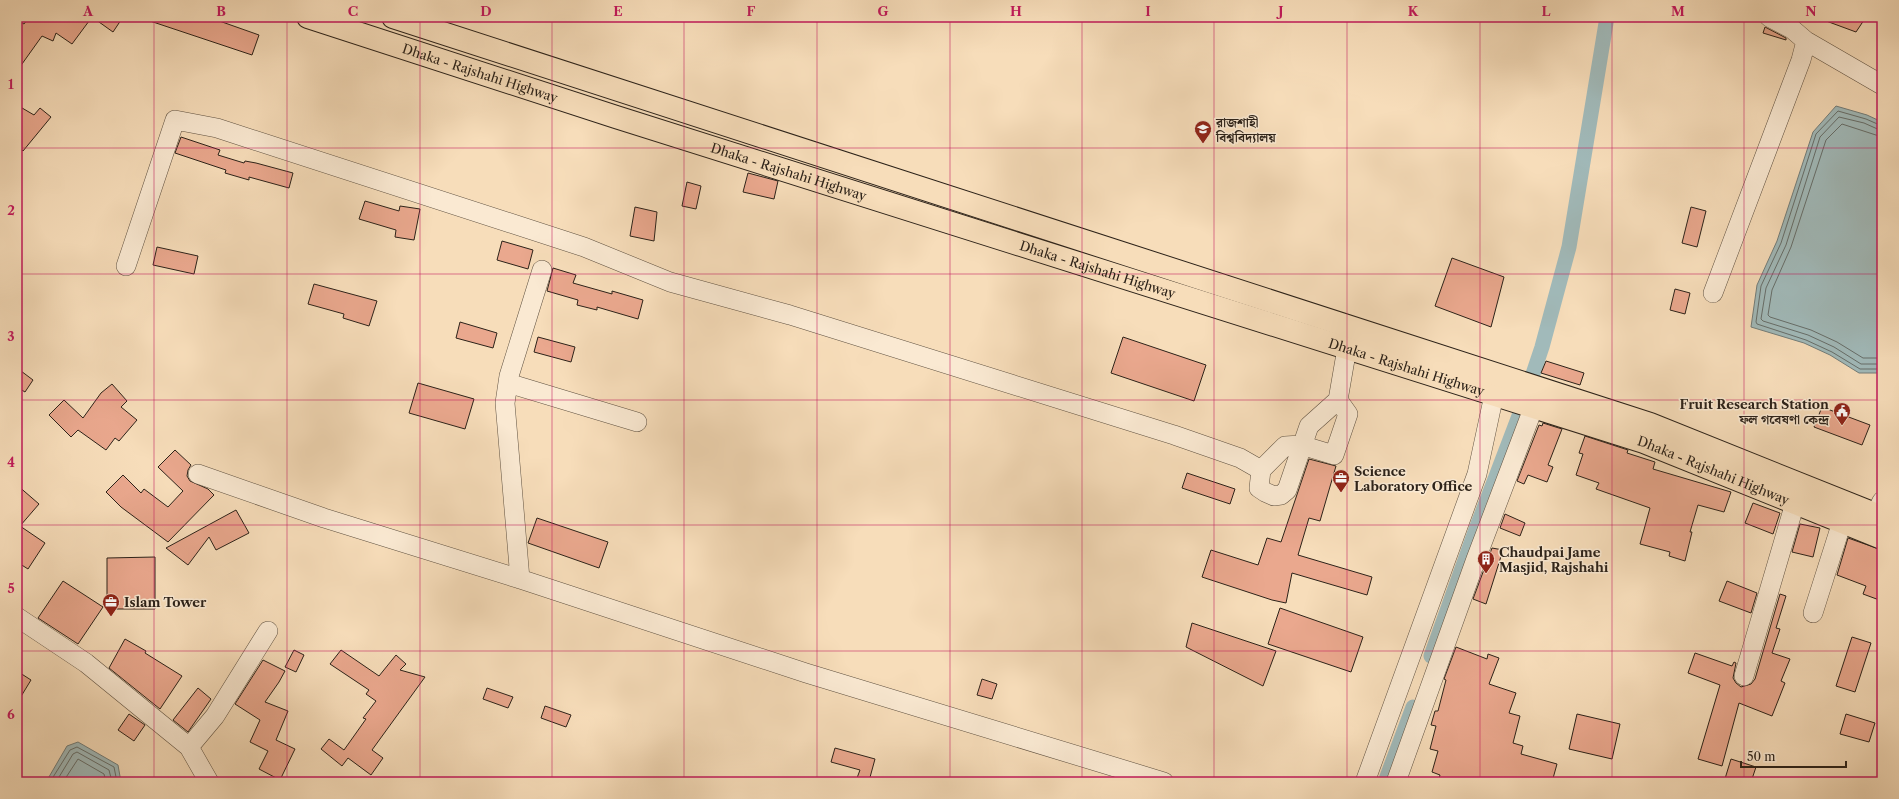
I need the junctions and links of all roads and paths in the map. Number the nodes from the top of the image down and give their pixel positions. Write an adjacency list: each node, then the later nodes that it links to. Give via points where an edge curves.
1 (308, 17): 9 (highway, Dhaka - Rajshahi Highway)
2 (393, 17): 11 (highway, Dhaka - Rajshahi Highway)
3 (1769, 17): 4 (street, via 1792,29)
4 (1806, 42): 5 (street); 8 (street, via 1802,60)
5 (1882, 85)
6 (126, 266): 16 (street, via 175,120 217,128 569,242 670,282 790,315 1174,435 1240,458)
7 (542, 270): 10 (street)
8 (1713, 293)
9 (1347, 348): 11 (highway, Dhaka - Rajshahi Highway); 13 (street)
10 (508, 383): 14 (street); 22 (street, via 505,403)
11 (1502, 386): 12 (highway, Dhaka - Rajshahi Highway); 30 (street, via 1477,474)
12 (1537, 397): 18 (highway, Dhaka - Rajshahi Highway); 19 (highway, Dhaka - Rajshahi Highway, via 1650,424); 31 (street)
13 (1338, 400): 15 (street, via 1309,426); 15 (street, via 1348,414 1334,455)
14 (637, 422)
15 (1301, 445): 16 (street, via 1285,446); 16 (street, via 1287,490 1281,495 1274,496 1259,488)
16 (1261, 470)
17 (198, 474): 22 (street, via 324,518)
18 (1795, 503): 20 (highway, Dhaka - Rajshahi Highway); 26 (street)
19 (1880, 511)
20 (1842, 522): 21 (highway, Dhaka - Rajshahi Highway); 23 (street)
21 (1882, 538)
22 (520, 579): 29 (street, via 806,672)
23 (1812, 613)
24 (17, 617): 27 (street, via 86,663)
25 (268, 631): 27 (street, via 215,716)
26 (1744, 676)
27 (189, 747): 28 (street)
28 (209, 782)
29 (1164, 782)
30 (1365, 782)
31 (1396, 782)

